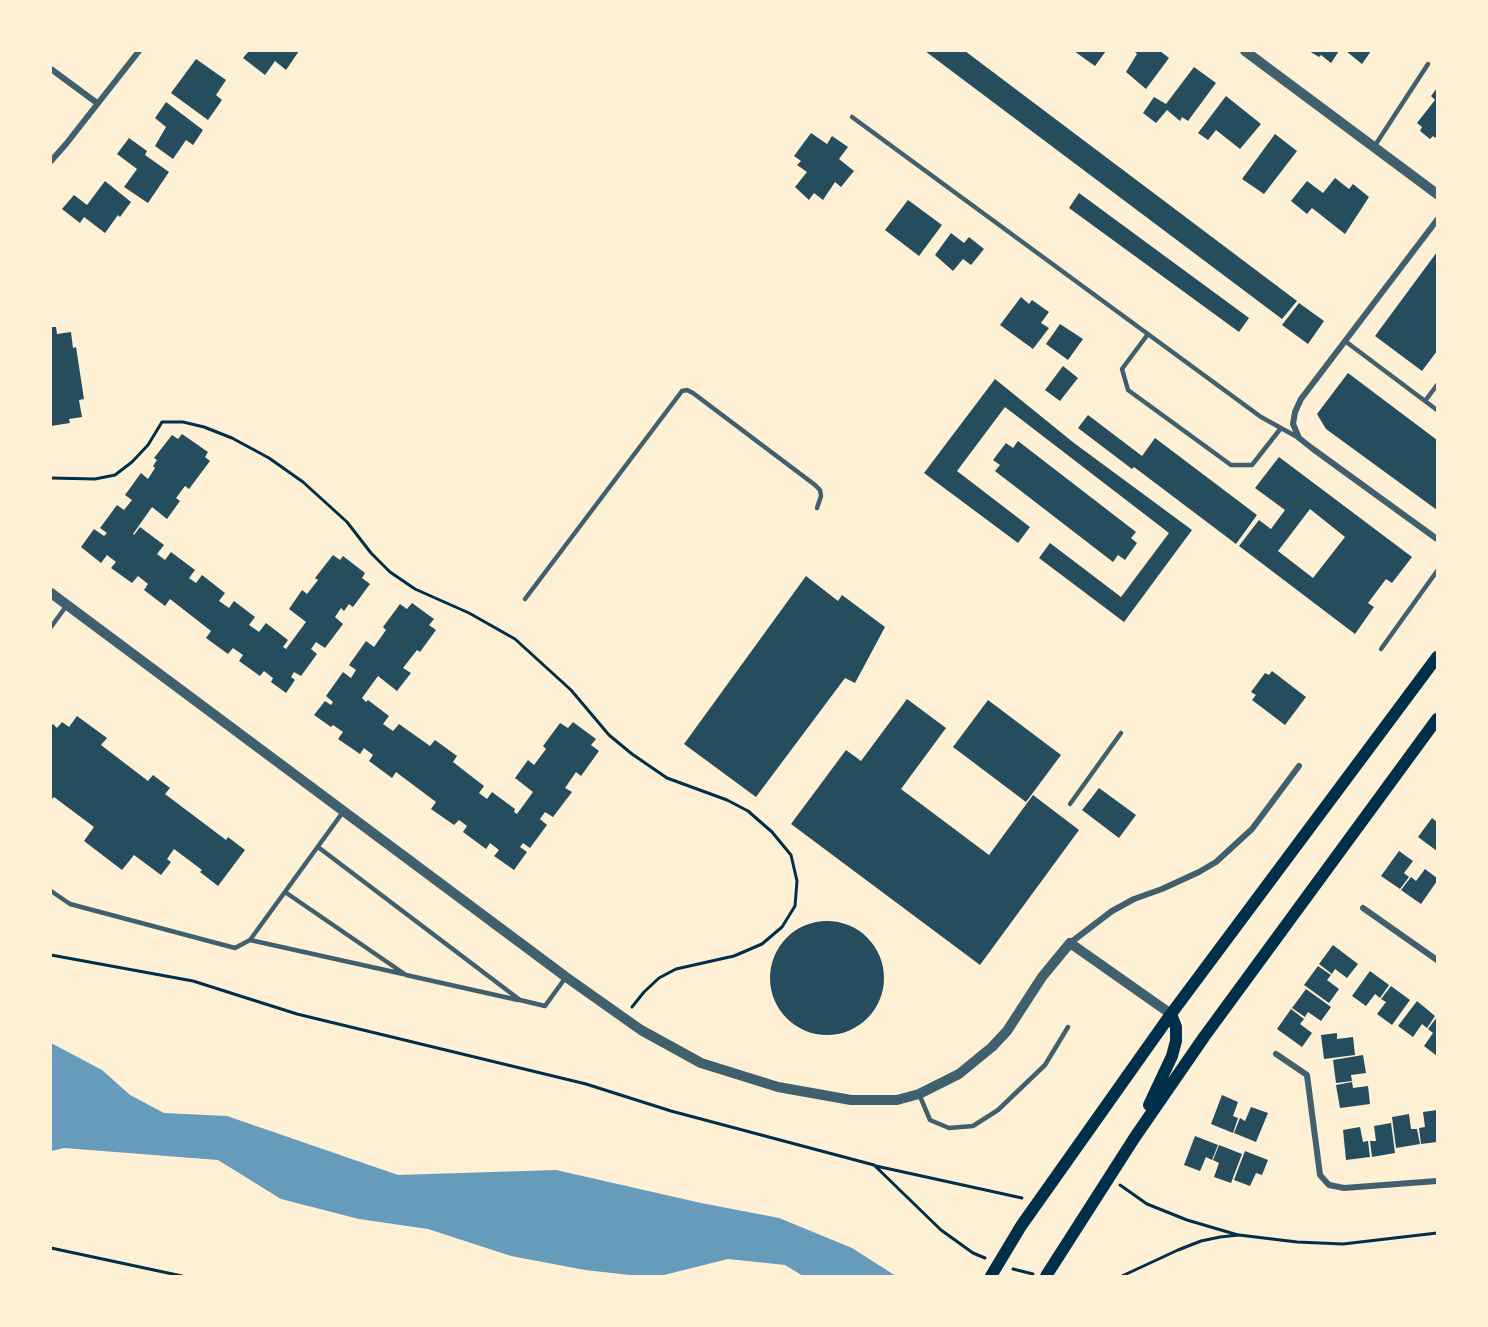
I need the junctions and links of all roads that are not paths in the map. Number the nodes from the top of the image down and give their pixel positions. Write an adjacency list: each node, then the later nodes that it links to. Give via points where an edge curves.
1 (139, 51): 5 (street)
2 (1245, 51): 7 (street)
3 (1428, 64): 7 (lane)
4 (51, 69): 5 (street)
5 (97, 103): 8 (street)
6 (852, 117): 11 (lane)
7 (1374, 147): 9 (street)
8 (51, 161)
9 (1437, 194)
10 (1437, 220): 12 (street)
11 (1148, 334): 16 (lane); 16 (lane, via 1122,369 1128,390 1231,465 1252,465)
12 (1345, 341): 14 (lane); 17 (street, via 1294,412 1293,424)
13 (1437, 385): 14 (lane)
14 (1425, 401): 15 (lane)
15 (1437, 410)
16 (1281, 428): 17 (lane)
17 (1299, 438): 19 (street)
18 (817, 508): 22 (lane, via 821,496 815,485 687,390)
19 (1437, 540)
20 (1437, 571): 25 (lane)
21 (51, 593): 23 (street)
22 (525, 598)
23 (67, 605): 24 (lane); 31 (street)
24 (51, 627)
25 (1381, 649)
26 (1437, 657): 42 (main road)
27 (1437, 719): 46 (main road, via 1204,1036)
28 (1121, 733): 30 (lane)
29 (1299, 766): 37 (street, via 1252,829 1216,862 1112,911)
30 (1070, 804)
31 (344, 812): 32 (lane); 40 (street)
32 (318, 847): 34 (lane); 41 (lane)
33 (51, 891): 36 (lane, via 70,904 235,948)
34 (285, 892): 36 (lane); 39 (lane)
35 (1363, 908): 38 (street)
36 (250, 940): 39 (lane)
37 (1070, 943): 42 (street); 45 (street, via 992,1047 959,1074)
38 (1437, 960)
39 (406, 975): 41 (lane)
40 (566, 977): 41 (lane, via 545,1006); 45 (street, via 624,1018 701,1063 777,1087 850,1100 876,1102)
41 (519, 1000)
42 (1171, 1014): 46 (main road, via 1176,1027 1172,1056); 49 (main road, via 1021,1226)
43 (1068, 1027): 45 (lane, via 1045,1065 998,1110 973,1126 949,1128 930,1119)
44 (1276, 1054): 47 (street, via 1307,1075 1320,1175 1329,1185 1344,1188)
45 (919, 1094)
46 (1131, 1143): 48 (main road, via 1067,1242)
47 (1437, 1181)
48 (1040, 1275)
49 (991, 1276)

